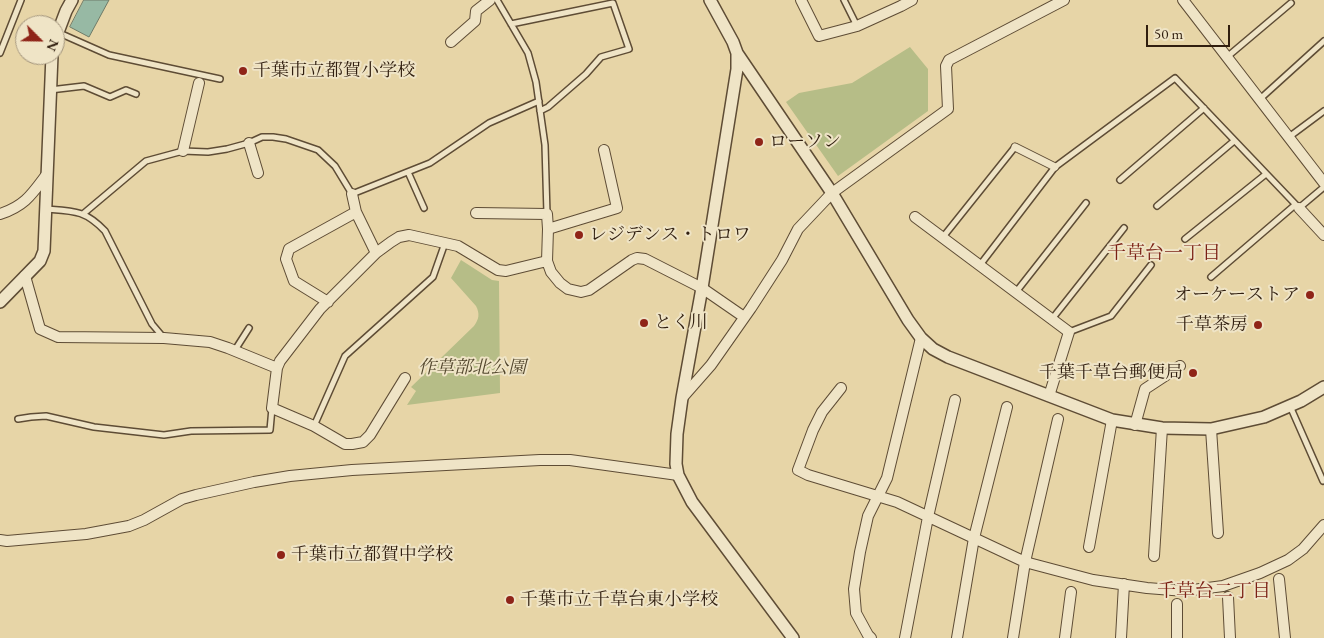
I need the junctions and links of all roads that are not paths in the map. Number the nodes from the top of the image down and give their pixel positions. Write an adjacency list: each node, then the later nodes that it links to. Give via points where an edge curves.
1 (21, 0): 18 (lane)
2 (72, 0): 12 (street)
3 (490, 0): 17 (street, via 476,11 475,21)
4 (497, 0): 13 (lane)
5 (710, 0): 19 (street)
6 (801, 0): 14 (street, via 819,36)
7 (844, 0): 14 (lane)
8 (912, 0): 14 (street)
9 (1064, 0): 44 (street, via 949,60 946,66 948,109)
10 (1183, 0): 20 (street)
11 (1291, 3): 20 (lane)
12 (65, 16)
13 (510, 24): 27 (lane, via 528,53); 29 (lane, via 613,3 629,48 601,57 580,79)
14 (857, 26)
15 (65, 39): 22 (lane, via 109,55)
16 (1324, 41): 26 (lane)
17 (451, 42)
18 (0, 53)
19 (737, 53): 44 (street); 69 (street)
20 (1227, 57): 26 (street)
21 (51, 65): 24 (street)
22 (220, 78)
23 (199, 83): 36 (street)
24 (50, 90): 25 (lane, via 84,86 110,97 126,90); 40 (street)
25 (136, 94)
26 (1260, 100): 31 (street)
27 (539, 101): 29 (lane); 38 (lane, via 489,123 430,163)
28 (1204, 108): 32 (lane); 37 (lane, via 1175,78); 42 (lane)
29 (540, 111): 55 (lane)
30 (1324, 111): 31 (lane)
31 (1289, 138): 43 (street)
32 (1234, 140): 41 (lane); 47 (lane)
33 (249, 143): 36 (lane, via 208,152); 39 (street); 45 (lane, via 273,137 318,150 335,166)
34 (1015, 147): 37 (street); 60 (lane)
35 (604, 150): 58 (street, via 618,208)
36 (184, 151): 54 (lane, via 146,161)
37 (1055, 167): 65 (lane)
38 (408, 172): 45 (lane); 49 (lane)
39 (258, 173)
40 (47, 174): 50 (street); 53 (street, via 26,201)
41 (1266, 174): 48 (lane); 61 (lane)
42 (1120, 180)
43 (1324, 185): 48 (lane)
44 (832, 193): 73 (street, via 798,229 782,260); 78 (street)
45 (352, 194): 51 (street)
46 (1086, 202): 70 (lane)
47 (1157, 206)
48 (1297, 207): 59 (street); 68 (lane)
49 (424, 208)
50 (46, 209): 54 (lane); 67 (street, via 44,251 40,261)
51 (356, 212): 63 (street); 72 (street, via 289,249 286,259 294,281)
52 (476, 213): 55 (street)
53 (0, 214)
54 (83, 214): 77 (lane, via 105,231 152,324)
55 (548, 214): 58 (street)
56 (915, 216): 60 (street)
57 (1124, 228): 74 (lane)
58 (548, 229): 64 (street)
59 (1324, 236)
60 (943, 237): 65 (street)
61 (1184, 240)
62 (445, 243): 63 (street, via 409,235 399,237); 64 (street, via 458,246 498,270); 95 (lane, via 433,277 345,356)
63 (376, 253): 72 (street)
64 (547, 261): 69 (street, via 560,283 581,292 637,258)
65 (980, 265): 70 (street)
66 (1151, 265): 76 (lane, via 1111,316)
67 (25, 276): 71 (street); 77 (street, via 40,329 58,337)
68 (1211, 277)
69 (702, 288): 73 (street); 86 (street)
70 (1016, 292): 74 (street)
71 (0, 302)
72 (328, 302): 81 (street)
73 (744, 317): 86 (street, via 711,365)
74 (1052, 319): 76 (street)
75 (249, 328): 79 (lane)
76 (1069, 332): 85 (street)
77 (164, 338): 79 (street, via 210,342)
78 (921, 338): 85 (street, via 932,349 948,357); 100 (street, via 887,478)
79 (235, 351): 81 (street)
80 (1180, 366): 94 (street, via 1145,389)
81 (277, 368): 90 (street)
82 (406, 378): 95 (street, via 363,442 345,444)
83 (1324, 387): 88 (street)
84 (842, 388): 100 (street, via 822,412 798,470)
85 (1049, 396): 93 (street)
86 (682, 398): 98 (street, via 676,450)
87 (954, 400): 101 (street)
88 (1290, 406): 97 (street, via 1264,418); 99 (lane)
89 (1007, 407): 104 (street)
90 (272, 408): 91 (lane, via 270,430 191,431 164,436 94,427 46,416); 95 (street)
91 (18, 419)
92 (1058, 419): 108 (street)
93 (1112, 420): 94 (street); 106 (street)
94 (1135, 425): 96 (street)
95 (314, 426)
96 (1162, 428): 97 (street); 107 (street)
97 (1211, 429): 103 (street)
98 (678, 475): 105 (street, via 570,460 344,470 254,482 196,495 129,526 86,534); 114 (street, via 692,502)
99 (1323, 481)
100 (878, 496): 101 (street); 115 (street, via 868,516 854,589 856,614)
101 (928, 517): 104 (street); 116 (street)
102 (1324, 525): 110 (street, via 1303,549 1288,560 1223,586 1185,591)
103 (1218, 533)
104 (974, 538): 108 (street); 117 (street)
105 (0, 540)
106 (1089, 547)
107 (1154, 556)
108 (1025, 562): 110 (street, via 1093,580); 118 (street)
109 (1279, 579): 123 (street)
110 (1124, 584): 120 (street)
111 (1071, 592): 119 (street)
112 (1228, 597): 122 (street)
113 (1177, 604): 121 (street)
114 (793, 638)
115 (871, 638)
116 (905, 638)
117 (957, 638)
118 (1013, 638)
119 (1065, 638)
120 (1121, 638)
121 (1177, 638)
122 (1230, 638)
123 (1284, 638)

